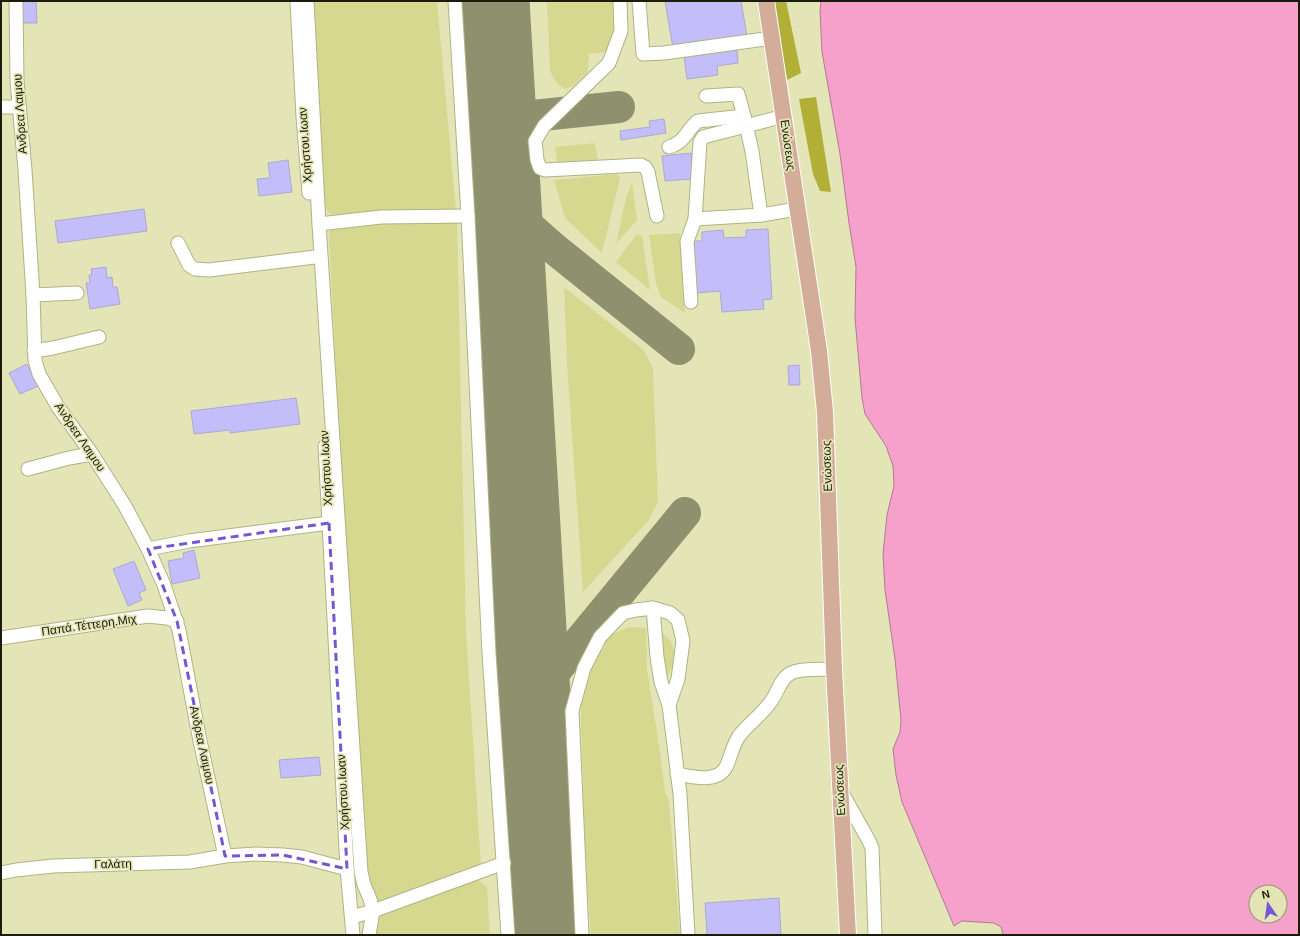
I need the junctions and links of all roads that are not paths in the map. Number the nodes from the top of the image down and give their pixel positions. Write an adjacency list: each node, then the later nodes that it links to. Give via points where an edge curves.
1 (16, 1): 11 (street, Ανδρεα Λαιμου)
2 (298, 1): 22 (street, Χρήστου.Ιωαν, via 305,149)
3 (307, 1): 20 (street)
4 (454, 1): 17 (street)
5 (620, 1): 18 (street, via 621,31 609,62 544,126 535,141 537,160 540,168 545,170 640,165 648,172)
6 (639, 1): 8 (street, via 643,54)
7 (766, 1): 8 (main road, Ενώσεως)
8 (772, 38): 12 (main road, Ενώσεως)
9 (706, 96): 13 (street, via 738,94)
10 (1, 108): 11 (street)
11 (18, 108): 24 (street, Ανδρεα Λαιμου, via 25,170)
12 (784, 116): 13 (street); 15 (main road, Ενώσεως)
13 (745, 120): 14 (street, via 698,121 692,125 681,142); 16 (street); 19 (street, via 703,137 700,142)
14 (669, 147)
15 (797, 210): 16 (street); 35 (main road, Ενώσεως, via 819,351 825,412)
16 (761, 215): 19 (street)
17 (468, 216): 20 (street, via 381,217); 40 (street, via 489,654)
18 (657, 216)
19 (695, 219): 25 (street, via 687,241)
20 (319, 224): 43 (street, via 361,872)
21 (178, 243): 22 (street, via 189,265 195,269 209,270)
22 (315, 257): 30 (street, Χρήστου.Ιωαν)
23 (77, 293): 24 (street)
24 (33, 295): 27 (street, Ανδρεα Λαιμου)
25 (691, 302)
26 (99, 337): 27 (street)
27 (34, 351): 28 (street, Ανδρεα Λαιμου, via 39,374 58,407)
28 (92, 454): 29 (street); 31 (street, Ανδρεα Λαιμου, via 125,506)
29 (28, 469)
30 (329, 523): 31 (street); 41 (street, Χρήστου.Ιωαν)
31 (148, 549): 33 (street, Ανδρεα Λαιμου)
32 (653, 608): 36 (street, via 661,682); 36 (street, via 670,613 678,620 683,641 678,679); 48 (street, via 623,613 600,636 584,668 572,711)
33 (177, 621): 34 (street, Παπά.Τέττερη.Μιχ, via 148,616); 39 (street, Ανδρεα Λαιμου)
34 (1, 638)
35 (834, 669): 37 (street, via 798,670 784,678 768,706 739,736 726,766 719,774 712,778); 38 (main road, Ενώσεως)
36 (669, 705): 37 (street)
37 (677, 774): 49 (street)
38 (841, 791): 50 (main road, Ενώσεως); 51 (street, via 872,848)
39 (225, 856): 41 (street, Γαλάτη, via 256,854 302,857); 42 (street, Γαλάτη, via 190,862 54,866)
40 (504, 863): 43 (street); 47 (street)
41 (347, 869): 44 (street, Χρήστου.Ιωαν)
42 (1, 873)
43 (374, 911): 44 (street); 46 (street)
44 (352, 917): 45 (street, Χρήστου.Ιωαν)
45 (353, 935)
46 (369, 935)
47 (508, 935)
48 (582, 935)
49 (688, 935)
50 (848, 935)
51 (875, 935)

